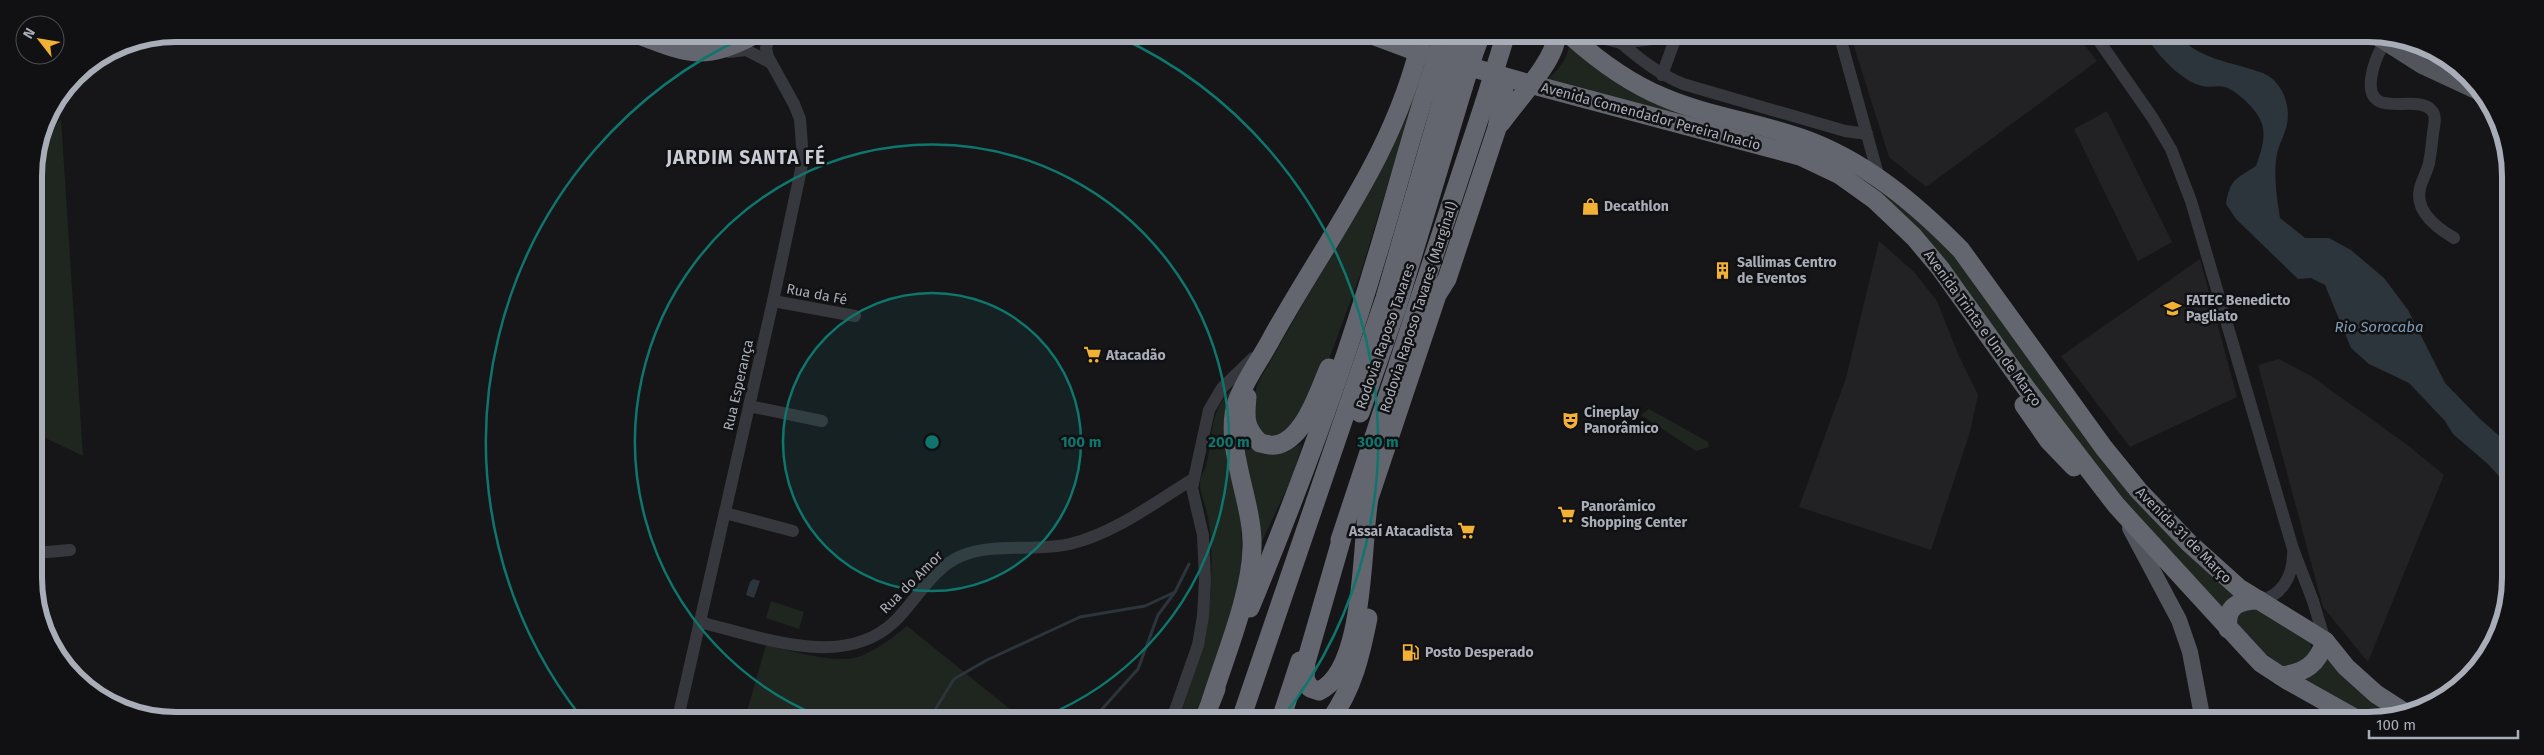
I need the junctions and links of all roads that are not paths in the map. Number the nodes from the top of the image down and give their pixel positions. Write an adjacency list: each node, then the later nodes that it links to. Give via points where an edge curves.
1 (666, 42): 20 (highway, via 689,52)
2 (739, 42): 20 (highway)
3 (768, 42): 21 (street, Rua Esperança, via 766,48)
4 (1384, 42): 24 (highway, via 1404,57)
5 (1418, 42): 22 (highway, Avenida Comendador Pereira Inacio); 24 (highway)
6 (1440, 42): 24 (highway, bridge)
7 (1460, 42): 26 (highway, Rodovia Raposo Tavares, bridge)
8 (1477, 42): 26 (highway, Rodovia Raposo Tavares, bridge)
9 (1503, 42): 49 (highway, Rodovia Raposo Tavares (Marginal), bridge)
10 (1565, 42): 25 (highway)
11 (1577, 42): 32 (highway, Avenida Trinta e Um de Março, via 1615,71 1664,97 1803,138)
12 (1617, 42): 17 (street)
13 (1629, 42): 17 (street)
14 (1674, 42): 23 (street)
15 (1841, 42): 31 (street)
16 (2100, 42): 51 (street, via 2171,149 2188,192)
17 (1621, 43): 23 (street)
18 (2380, 43): 35 (street, via 2373,62 2370,90 2375,98 2388,104 2420,105 2434,112 2429,164 2419,190 2419,203 2429,218)
19 (2386, 44): 27 (main road, via 2422,66)
20 (711, 52): 21 (street, via 746,50)
21 (771, 63): 38 (street, Rua Esperança, via 800,119 803,160)
22 (1496, 74): 25 (highway, Avenida Comendador Pereira Inacio); 30 (highway, via 1504,91)
23 (1662, 75): 31 (street, via 1683,84)
24 (1419, 84): 36 (highway, via 1404,157); 40 (highway)
25 (1530, 84): 28 (highway, Avenida Comendador Pereira Inacio); 29 (highway)
26 (1455, 86): 64 (highway, Rodovia Raposo Tavares); 65 (highway, Rodovia Raposo Tavares, via 1398,304)
27 (2466, 86)
28 (1586, 99): 29 (highway, via 1573,103 1535,97); 33 (highway, Avenida Comendador Pereira Inacio, via 1800,156 1840,175)
29 (1512, 107): 30 (highway)
30 (1497, 128): 37 (highway)
31 (1868, 134): 32 (street)
32 (1879, 178): 42 (highway, Avenida Trinta e Um de Março, via 1961,250)
33 (1875, 200): 34 (highway, Avenida Trinta e Um de Março)
34 (1914, 237): 44 (highway, Avenida Trinta e Um de Março); 46 (highway, via 1970,327 2050,441 2070,464)
35 (2454, 238)
36 (1376, 259): 40 (highway, via 1305,422 1288,440 1276,445 1260,444 1249,432 1245,415 1248,395); 59 (highway, via 1317,438)
37 (1447, 279): 49 (highway, via 1437,295 1369,498 1364,524 1362,587 1352,637 1337,677 1329,687 1319,692 1310,688 1305,680 1306,662); 67 (highway, via 1448,298 1376,515 1374,576 1361,656 1349,690)
38 (773, 301): 39 (street, Rua da Fé); 41 (street, Rua Esperança)
39 (855, 316)
40 (1274, 335): 45 (street, via 1214,398); 59 (highway, via 1238,400 1233,424 1247,498 1252,548 1244,593)
41 (749, 406): 43 (street); 48 (street, Rua Esperança)
42 (2074, 408): 54 (highway, Avenida 31 de Março, via 2139,491 2188,543 2239,588)
43 (822, 421)
44 (2083, 463): 46 (highway, Avenida 31 de Março)
45 (1193, 479): 55 (street, Rua do Amor, via 1108,530 1070,544 981,550 960,556 944,567 894,622 870,639 817,648); 62 (street, via 1192,494 1203,535 1203,616 1198,645)
46 (2099, 483): 47 (highway, Avenida 31 de Março)
47 (2121, 510): 56 (highway, Avenida 31 de Março); 68 (main road, via 2179,620 2190,652)
48 (725, 512): 50 (street); 55 (street, Rua Esperança)
49 (1344, 527): 66 (highway, Rodovia Raposo Tavares (Marginal))
50 (793, 531)
51 (2293, 549): 54 (street, via 2292,570 2286,581 2268,599); 57 (street)
52 (70, 550): 53 (street)
53 (42, 552)
54 (2259, 600): 56 (highway, via 2242,601 2233,606 2228,616); 57 (highway, Avenida 31 de Março)
55 (699, 622): 61 (street, Rua Esperança)
56 (2228, 629): 58 (highway, Avenida 31 de Março, via 2261,662)
57 (2325, 641): 58 (highway, via 2315,664); 60 (highway, Avenida 31 de Março, via 2346,667 2376,694)
58 (2282, 676): 69 (highway, Avenida 31 de Março)
59 (1211, 701): 63 (highway)
60 (2399, 709)
61 (679, 712)
62 (1174, 712)
63 (1207, 712)
64 (1244, 712)
65 (1256, 712)
66 (1283, 712)
67 (1335, 712)
68 (2201, 712)
69 (2344, 712)

